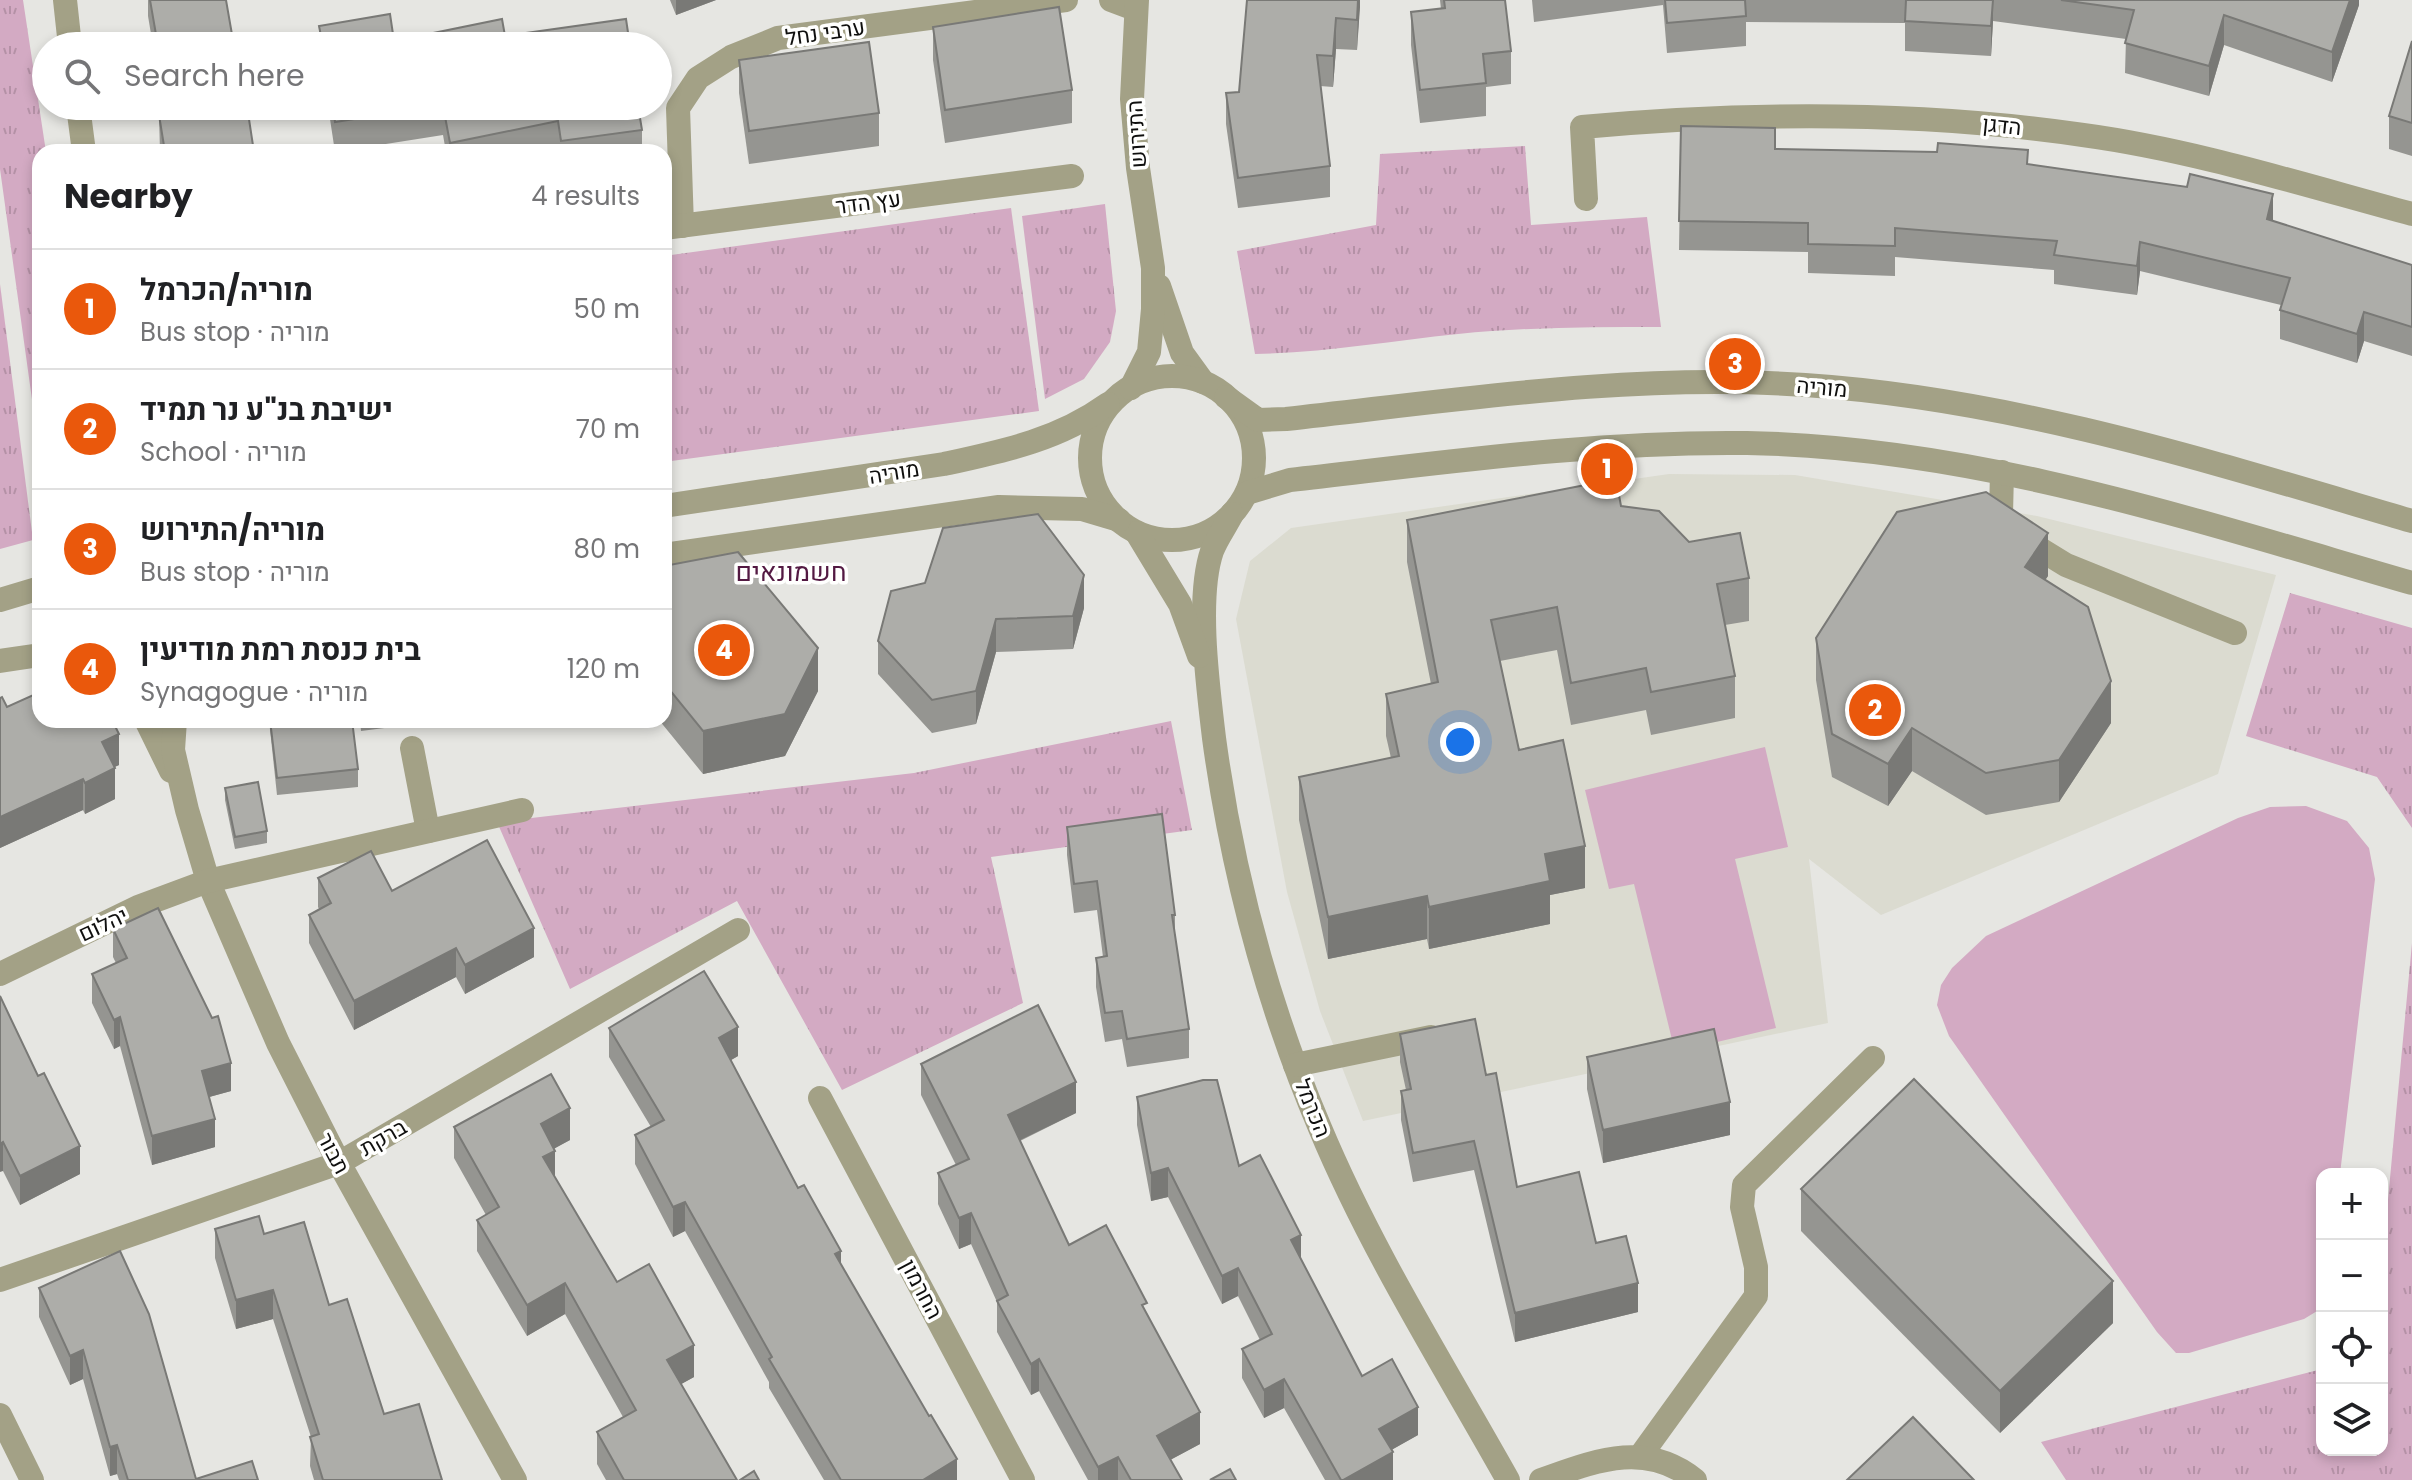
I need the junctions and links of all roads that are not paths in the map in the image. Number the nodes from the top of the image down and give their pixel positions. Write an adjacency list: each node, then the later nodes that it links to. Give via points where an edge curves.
1 (65, 0): 5 (street)
2 (1066, 0): 11 (street, ערבי נחל, via 778,38 731,57 698,78 678,108)
3 (1111, 0): 4 (street)
4 (1136, 4): 12 (street, התירוש, via 1132,99)
5 (68, 32)
6 (80, 120): 7 (street)
7 (83, 144)
8 (1072, 176): 11 (street, עץ הדר)
9 (1586, 199): 10 (street, הדגן, via 1582,127 1766,117 1946,119 2171,151)
10 (2412, 214)
11 (673, 227)
12 (1153, 268): 13 (street, התירוש, via 1182,353); 14 (street, התירוש, via 1149,352)
13 (1203, 382): 14 (street, via 1177,376 1150,379); 15 (street)
14 (1122, 394): 18 (street, מוריה, via 1048,438 990,454); 21 (street, via 1100,418 1090,457 1098,494)
15 (1226, 397): 17 (street, via 1243,417 1253,441 1254,468); 20 (street, מוריה, via 1258,420 1668,382 1864,391 2000,409 2084,428)
16 (2002, 472): 17 (street, via 1802,446 1670,443 1567,449 1290,480); 23 (street); 26 (street, via 2001,515 2006,528 2066,565)
17 (1247, 493): 19 (street)
18 (672, 505)
19 (1232, 514): 21 (street, via 1190,539 1165,540); 29 (street, הכרמל, via 1212,550 1206,582)
20 (2412, 521)
21 (1128, 526): 22 (street, via 1082,509 999,507); 29 (street, הכרמל, via 1180,604)
22 (672, 554)
23 (2412, 583)
24 (32, 590): 25 (street)
25 (0, 600)
26 (2235, 633)
27 (32, 656): 28 (street)
28 (0, 661)
29 (1210, 701): 41 (street, הכרמל, via 1240,884)
30 (150, 728): 33 (street, תבור)
31 (174, 728): 33 (street, תבור, via 173,750)
32 (412, 748): 35 (street)
33 (187, 810): 36 (street, תבור)
34 (522, 810): 35 (street, יהלום)
35 (428, 831): 36 (street, יהלום)
36 (208, 881): 38 (street, יהלום, via 138,907); 43 (street, תבור, via 278,1043)
37 (738, 930): 43 (street, ברקת)
38 (0, 974)
39 (1454, 1032): 41 (street)
40 (1873, 1058): 46 (street, via 1744,1185 1742,1207 1756,1267 1756,1296)
41 (1295, 1065): 50 (street, הכרמל, via 1371,1235)
42 (820, 1098): 49 (street, החרמון)
43 (339, 1163): 44 (street, ברקת); 48 (street, תבור)
44 (0, 1280)
45 (0, 1415): 47 (street)
46 (1641, 1455): 51 (street, via 1591,1462); 52 (street)
47 (32, 1480)
48 (515, 1480)
49 (1023, 1480)
50 (1508, 1480)
51 (1541, 1480)
52 (1695, 1480)

